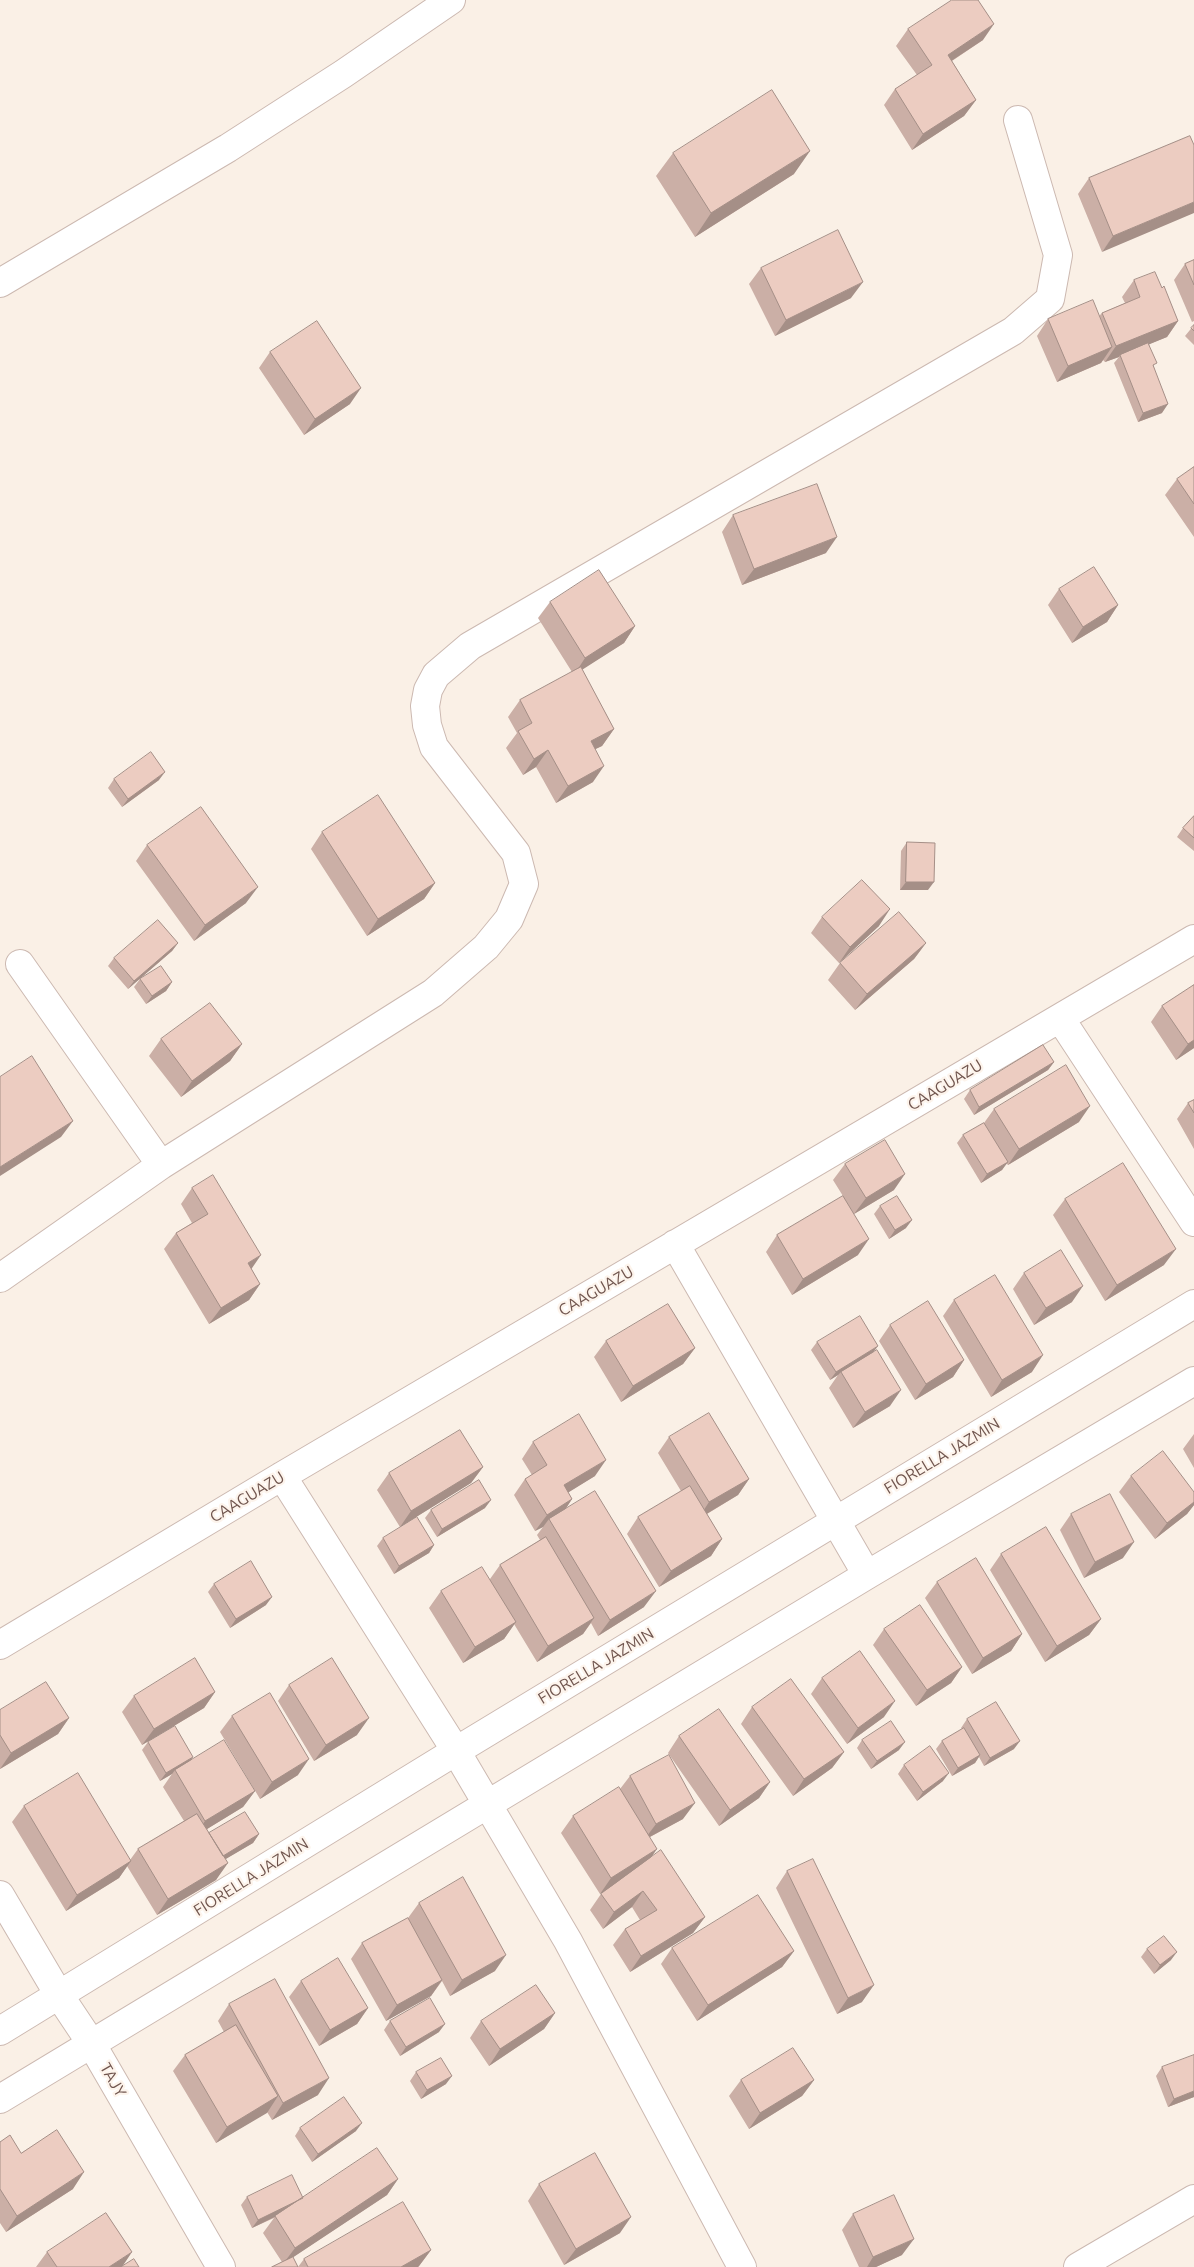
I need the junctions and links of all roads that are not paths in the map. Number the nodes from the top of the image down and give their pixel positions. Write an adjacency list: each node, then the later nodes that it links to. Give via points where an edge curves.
1 (451, 0): 3 (street, via 228,148)
2 (1018, 120): 7 (street, via 1058,255 1050,299 1013,331 470,646 436,675 428,690 425,706 434,747 516,853 524,884 510,919 486,947 433,993)
3 (0, 283)
4 (1194, 939): 6 (street, CAAGUAZU)
5 (20, 964): 7 (street)
6 (1060, 1018): 8 (street); 9 (street, CAAGUAZU)
7 (161, 1165): 10 (street)
8 (1194, 1222)
9 (675, 1244): 13 (street, CAAGUAZU); 14 (street)
10 (0, 1278)
11 (1194, 1304): 14 (street, FIORELLA JAZMIN)
12 (1194, 1381): 15 (street)
13 (282, 1476): 16 (street, CAAGUAZU); 17 (street)
14 (834, 1521): 15 (street); 17 (street, FIORELLA JAZMIN)
15 (867, 1575): 18 (street)
16 (0, 1645)
17 (456, 1751): 18 (street); 20 (street, FIORELLA JAZMIN)
18 (487, 1804): 22 (street); 26 (street, via 568,1942)
19 (0, 1896): 20 (street, TAJY)
20 (59, 1995): 21 (street, FIORELLA JAZMIN); 22 (street, TAJY)
21 (0, 2031)
22 (91, 2043): 23 (street); 25 (street, TAJY)
23 (0, 2099)
24 (1194, 2199): 27 (street)
25 (221, 2267)
26 (742, 2267)
27 (1078, 2267)

